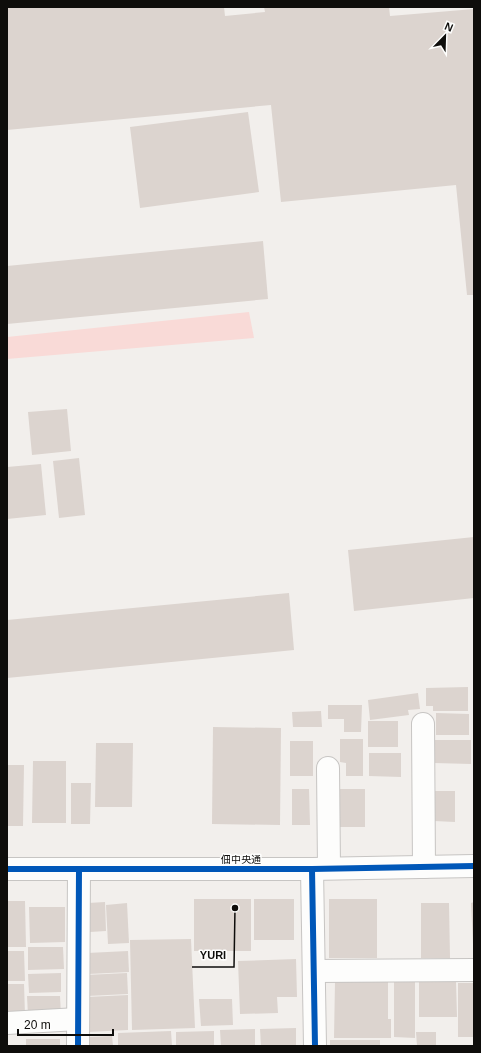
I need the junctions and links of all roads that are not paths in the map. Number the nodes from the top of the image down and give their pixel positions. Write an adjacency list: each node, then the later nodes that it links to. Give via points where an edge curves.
1 (423, 724): 4 (street)
2 (328, 768): 6 (street)
3 (474, 866): 4 (street, 佃中央通)
4 (424, 867): 6 (street, 佃中央通)
5 (79, 868): 6 (street, 佃中央通); 7 (street, 佃中央通); 10 (street)
6 (321, 868): 9 (street)
7 (7, 869)
8 (474, 970): 9 (street)
9 (314, 971): 13 (street)
10 (78, 1019): 11 (street); 12 (street)
11 (7, 1023)
12 (78, 1046)
13 (315, 1046)

